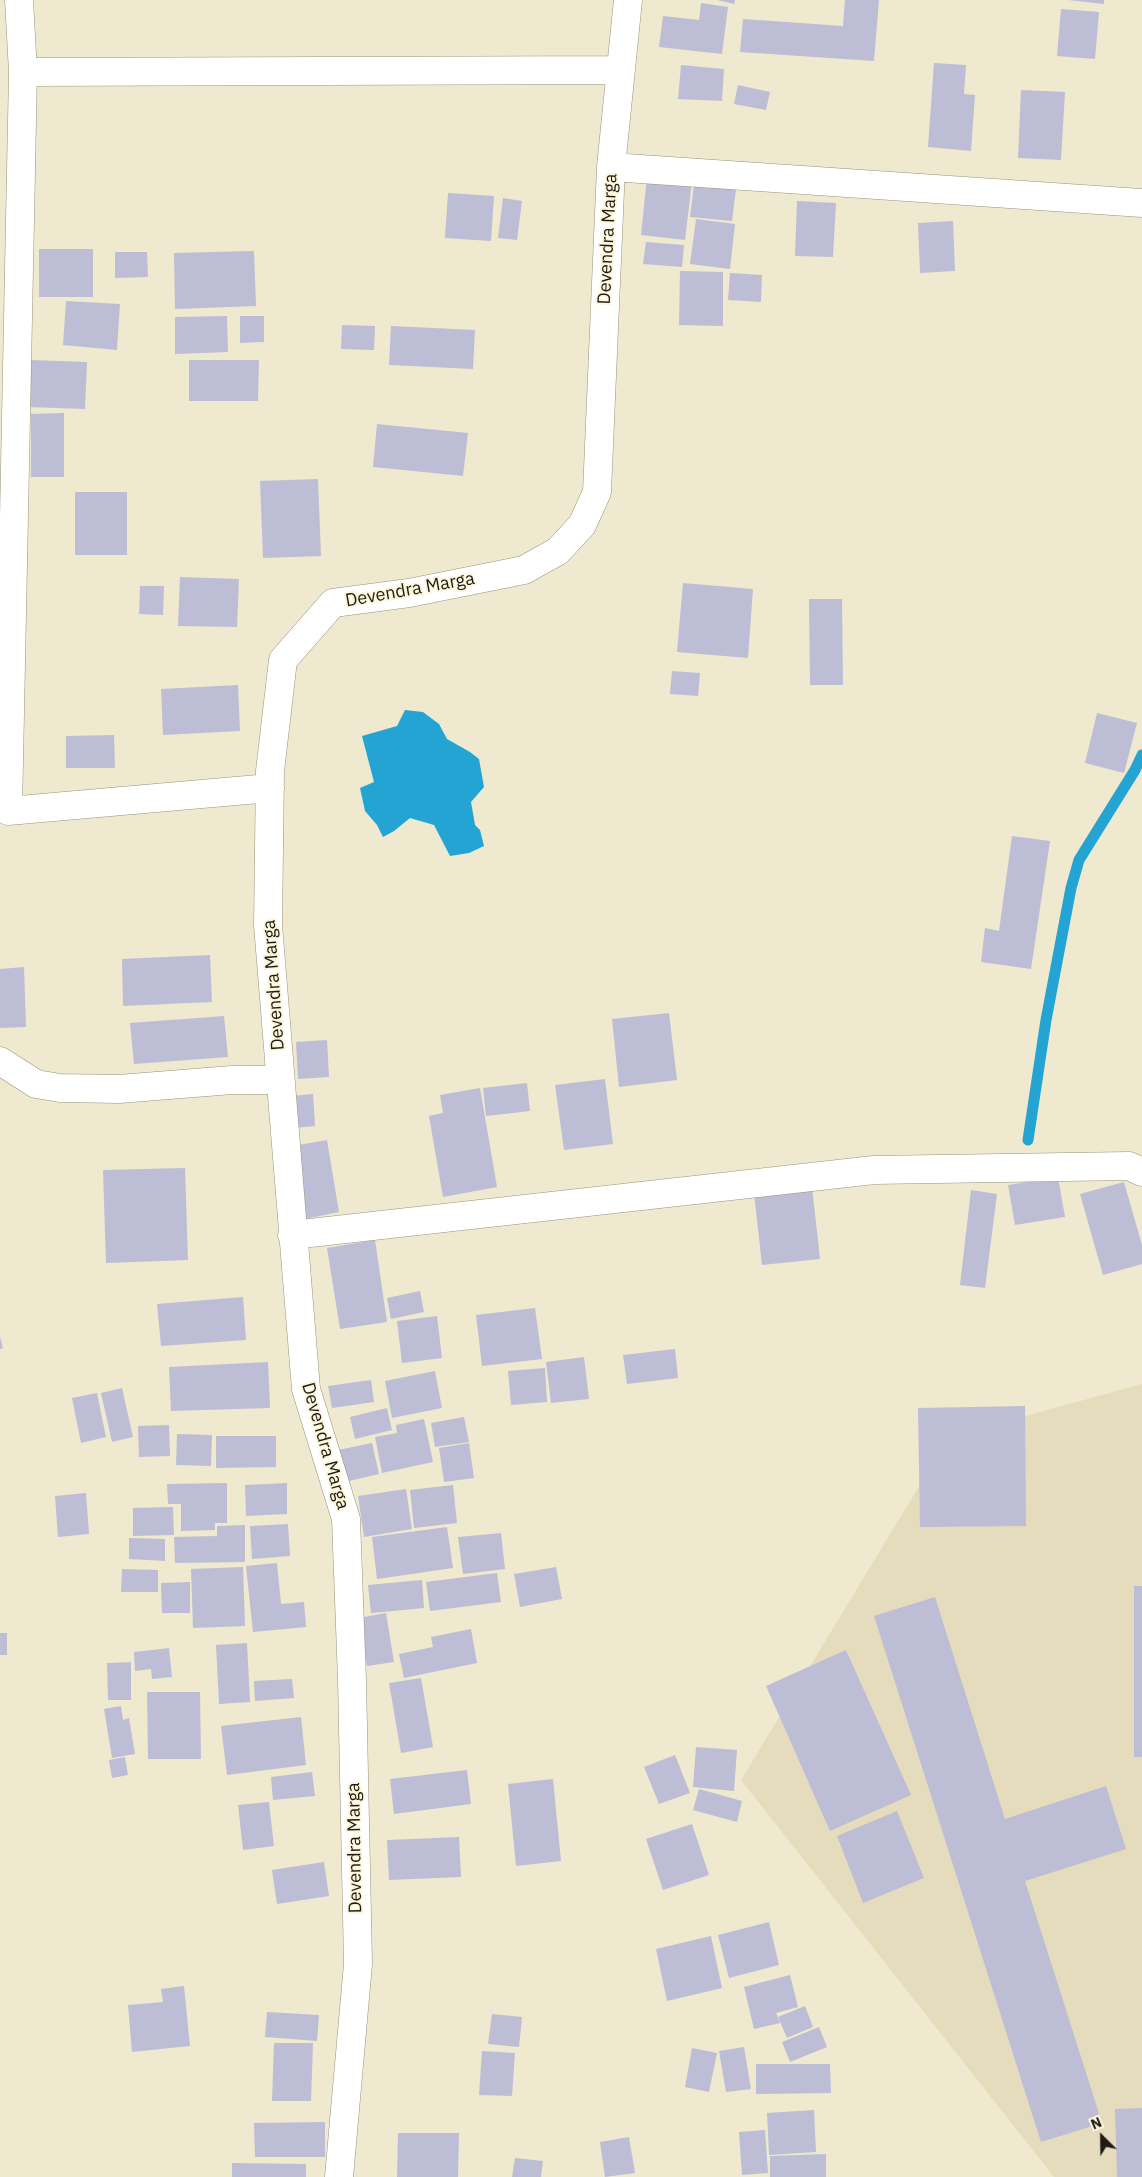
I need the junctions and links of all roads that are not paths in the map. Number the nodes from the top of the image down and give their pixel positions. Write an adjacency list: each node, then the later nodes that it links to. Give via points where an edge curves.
1 (19, 0): 4 (street)
2 (628, 0): 3 (street, Devendra Marga)
3 (620, 70): 4 (street); 5 (street, Devendra Marga)
4 (23, 72): 8 (street)
5 (611, 167): 6 (street); 7 (street, Devendra Marga, via 597,492 582,525 558,551 524,570 409,593 334,603 283,660)
6 (1142, 203)
7 (270, 788): 8 (street); 10 (street, Devendra Marga, via 268,925)
8 (4, 811)
9 (0, 1061): 10 (street, via 36,1084 60,1088 119,1089 232,1080)
10 (280, 1080): 12 (street, Devendra Marga)
11 (1142, 1172): 12 (street, via 1129,1166 874,1170)
12 (292, 1234): 13 (street, Devendra Marga, via 306,1388 346,1519 358,1964)
13 (339, 2177)

